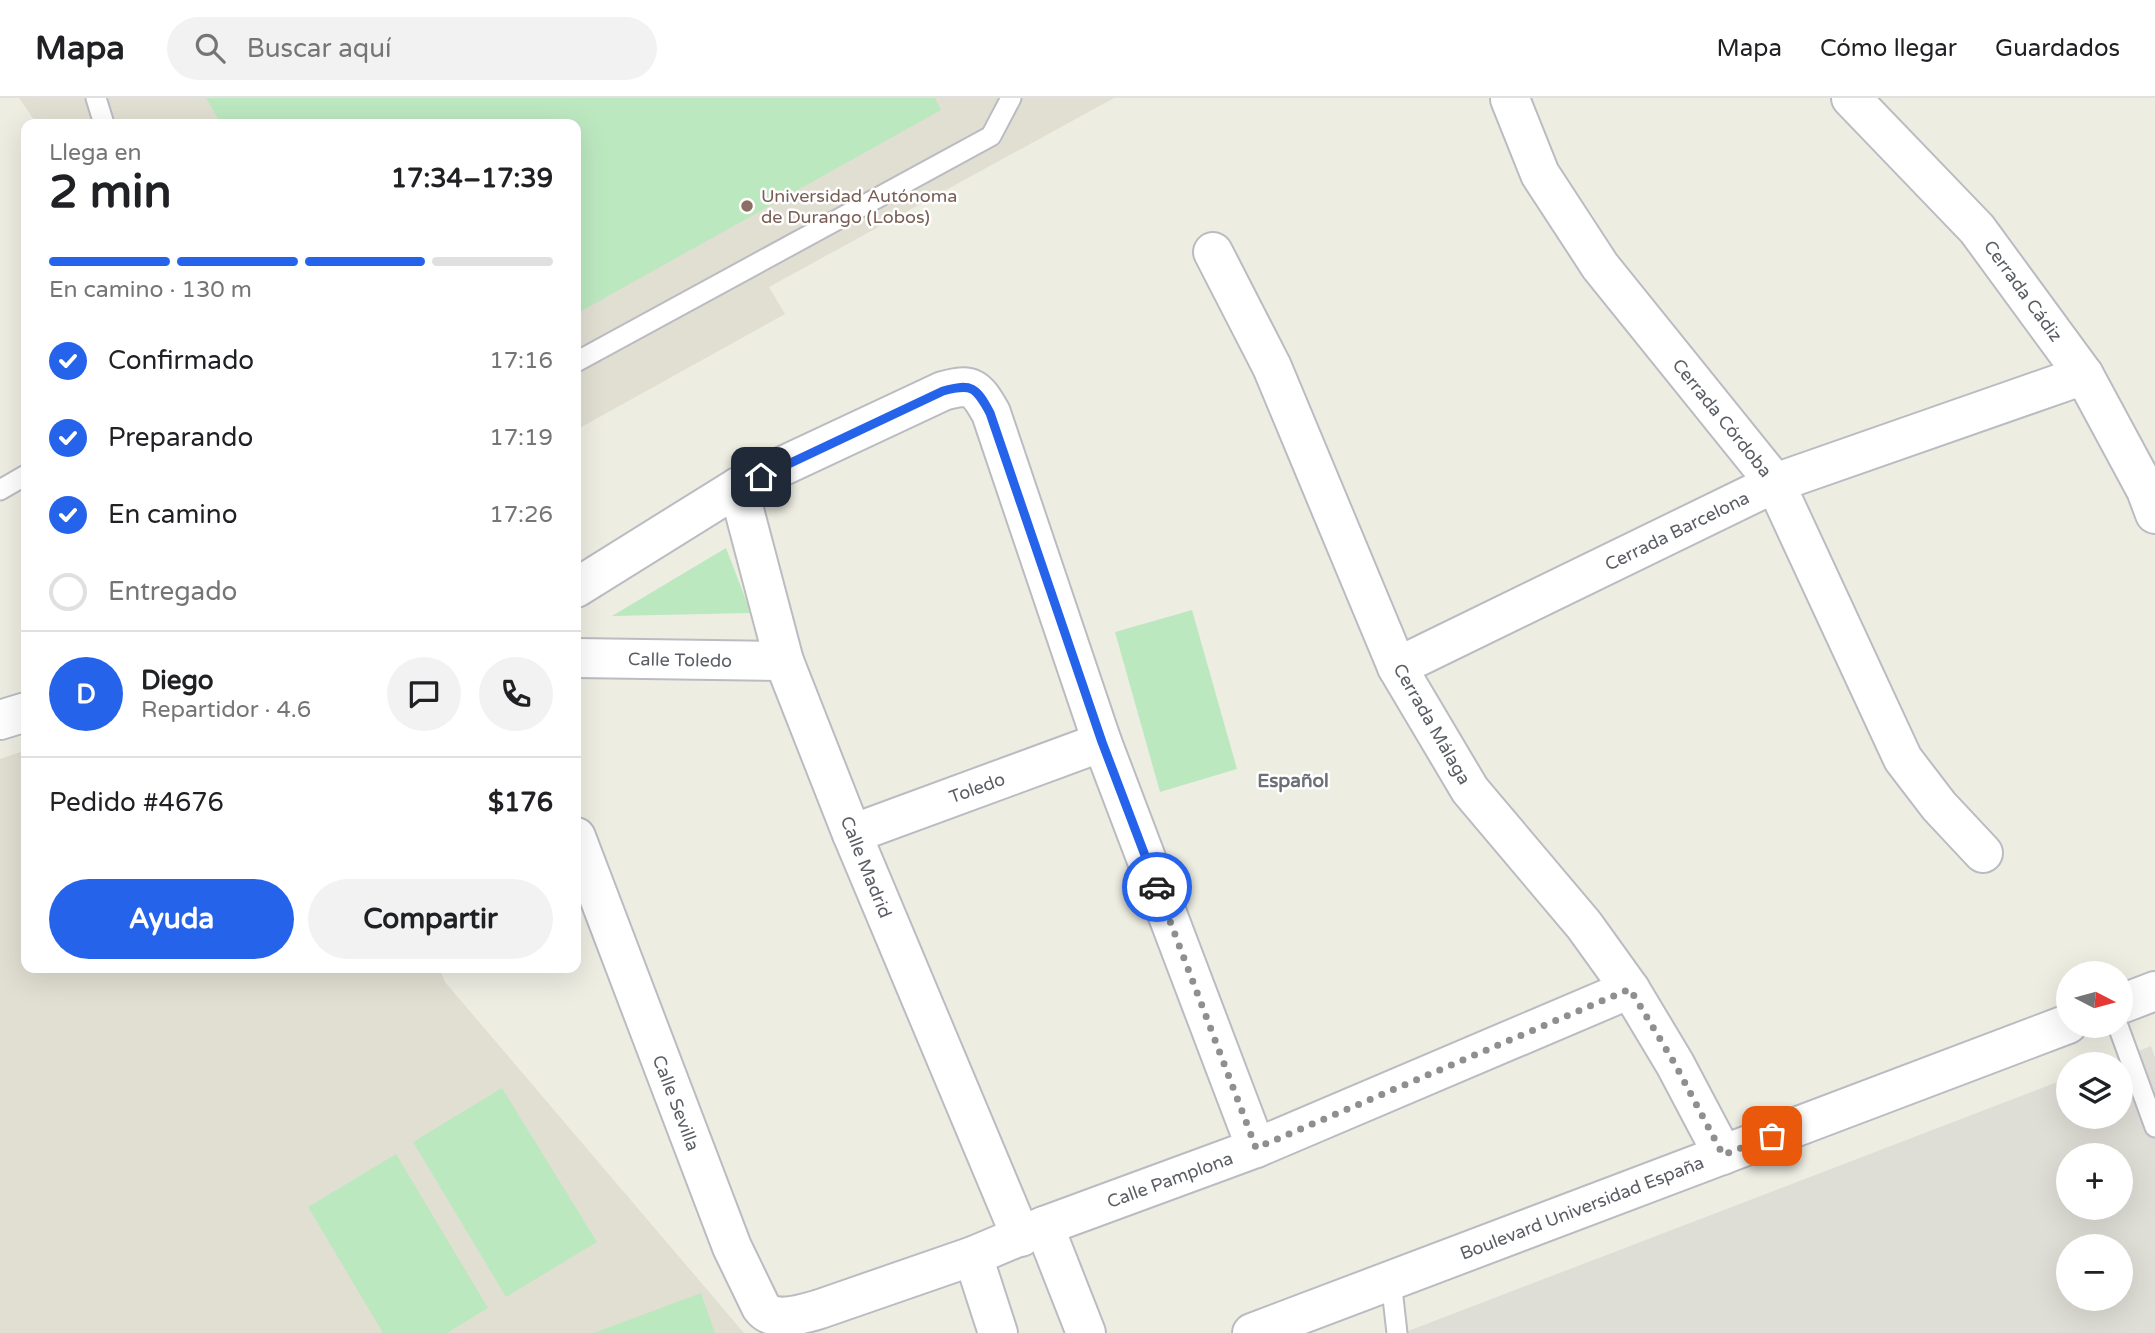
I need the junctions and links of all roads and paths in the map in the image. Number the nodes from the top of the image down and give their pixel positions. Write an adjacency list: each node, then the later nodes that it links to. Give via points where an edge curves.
1 (96, 98): 5 (lane)
2 (1011, 98): 7 (lane, via 991,136)
3 (1851, 98): 8 (street, Cerrada Cádiz, via 1977,229)
4 (1510, 99): 10 (street, Cerrada Córdoba, via 1540,174 1600,266)
5 (102, 119)
6 (1213, 252): 17 (street, Cerrada Málaga, via 1272,367)
7 (581, 359)
8 (2084, 374): 10 (street, Cerrada Barcelona); 13 (street, Cerrada Cádiz)
9 (21, 478): 12 (lane)
10 (1775, 483): 17 (street, Cerrada Barcelona); 23 (street, Cerrada Córdoba, via 1903,759)
11 (738, 487): 14 (street); 16 (street, Calle Madrid); 20 (street, via 943,391 973,388 990,413)
12 (0, 490)
13 (2155, 514)
14 (581, 585)
15 (581, 658): 16 (street, Calle Toledo)
16 (785, 661): 21 (street, Calle Madrid)
17 (1397, 667): 24 (street, Cerrada Málaga, via 1470,790 1584,925)
18 (21, 714): 19 (street)
19 (0, 720)
20 (1102, 742): 21 (street, Toledo); 30 (street)
21 (852, 834): 32 (street, Calle Madrid)
22 (581, 850): 35 (street, Calle Sevilla, via 732,1247 761,1307 773,1316)
23 (1983, 853)
24 (1630, 989): 30 (street, Calle Pamplona); 31 (street, Cerrada Málaga)
25 (2155, 991): 26 (street)
26 (2133, 999)
27 (2056, 1029): 31 (street, Boulevard Universidad España)
28 (2122, 1038): 29 (lane)
29 (2155, 1127)
30 (1256, 1148): 32 (street, Calle Pamplona)
31 (1723, 1155): 34 (street, Boulevard Universidad España)
32 (1032, 1231): 33 (street, Calle Pamplona); 37 (street, Calle Madrid)
33 (972, 1256): 35 (street, Calle Pamplona); 36 (street)
34 (1391, 1280): 38 (street, Boulevard Universidad España); 39 (lane)
35 (820, 1309)
36 (998, 1333)
37 (1086, 1333)
38 (1252, 1333)
39 (1397, 1333)

